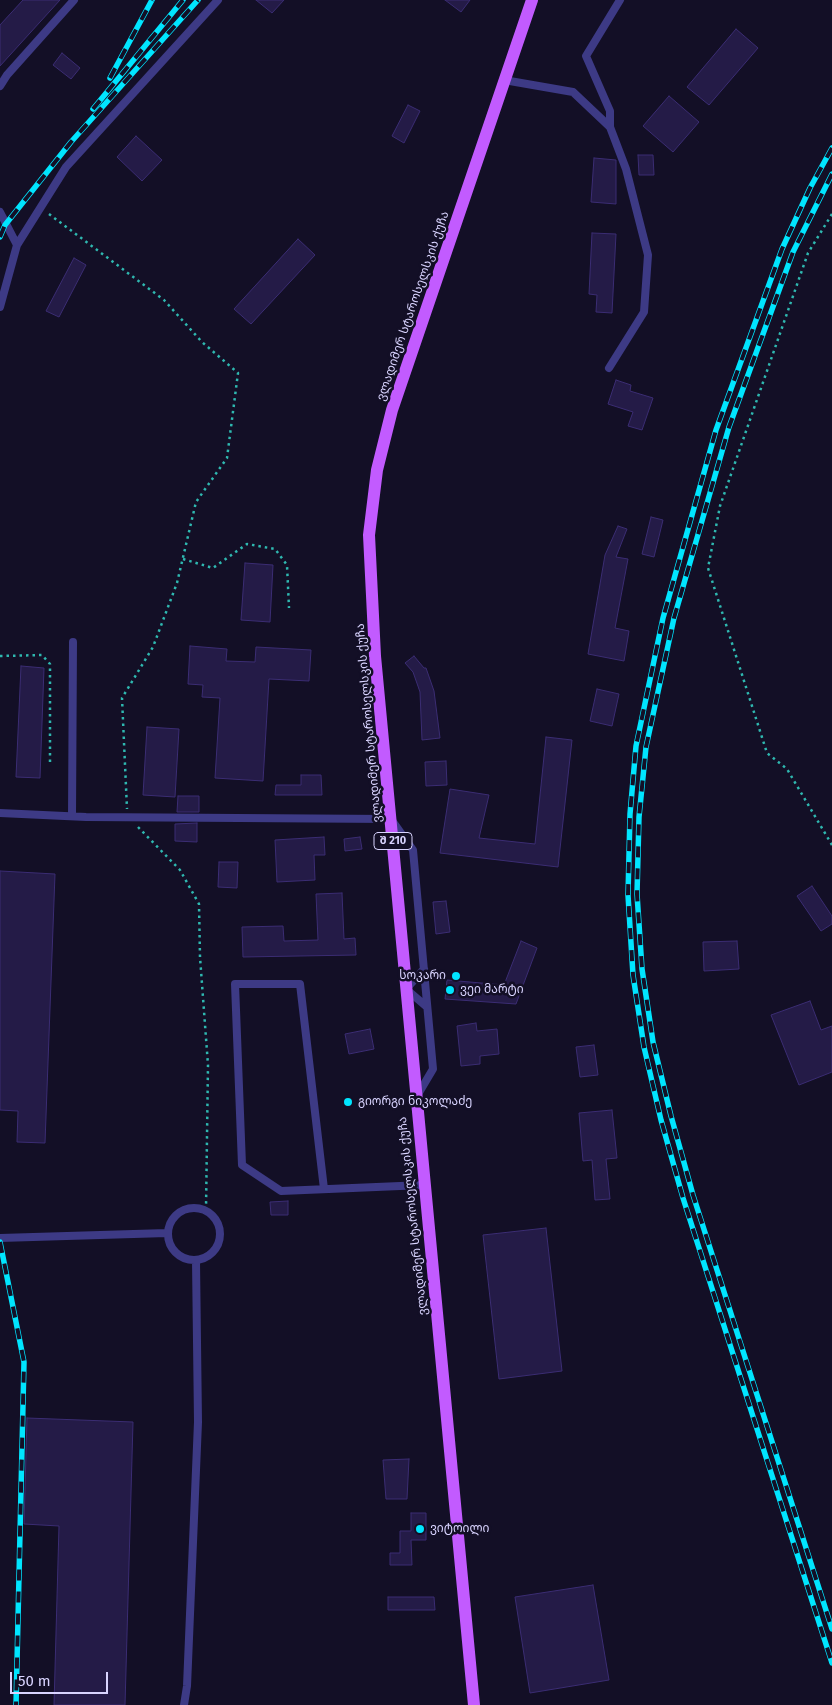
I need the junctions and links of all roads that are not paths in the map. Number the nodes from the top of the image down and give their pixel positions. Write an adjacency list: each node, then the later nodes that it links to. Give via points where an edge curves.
1 (74, 0): 6 (lane)
2 (218, 0): 9 (lane, via 66,167)
3 (532, 0): 5 (main road, ვლადიმერ სტაროსელსკის ქუჩა / შ 210)
4 (620, 0): 7 (lane, via 586,56 610,111)
5 (504, 80): 7 (lane, via 573,92); 15 (main road, ვლადიმერ სტაროსელსკის ქუჩა / შ 210, via 411,348 377,470 370,545 375,656)
6 (0, 86)
7 (610, 127): 11 (lane, via 626,169 648,255 644,312)
8 (0, 212): 9 (lane)
9 (16, 245): 10 (lane)
10 (0, 307)
11 (609, 368)
12 (73, 642): 14 (lane)
13 (0, 814): 14 (lane)
14 (72, 816): 15 (lane)
15 (391, 818): 16 (lane, via 413,850); 17 (main road, ვლადიმერ სტაროსელსკის ქუჩა / შ 210)
16 (424, 969): 17 (lane); 18 (lane)
17 (406, 989): 18 (lane); 19 (main road, ვლადიმერ სტაროსელსკის ქუჩა / შ 210)
18 (427, 1007): 19 (lane, via 433,1070)
19 (416, 1098): 20 (main road, ვლადიმერ სტაროსელსკის ქუჩა / შ 210)
20 (424, 1185): 21 (lane); 26 (main road, ვლადიმერ სტაროსელსკის ქუჩა / შ 210)
21 (324, 1189): 21 (lane, via 300,984 235,984 242,1165 281,1191)
22 (167, 1233): 23 (lane); 24 (lane, via 175,1253); 24 (lane, via 173,1218 185,1209 206,1210 218,1223 220,1240 211,1254)
23 (0, 1238)
24 (196, 1261): 25 (lane, via 198,1422)
25 (184, 1705)
26 (474, 1705)

